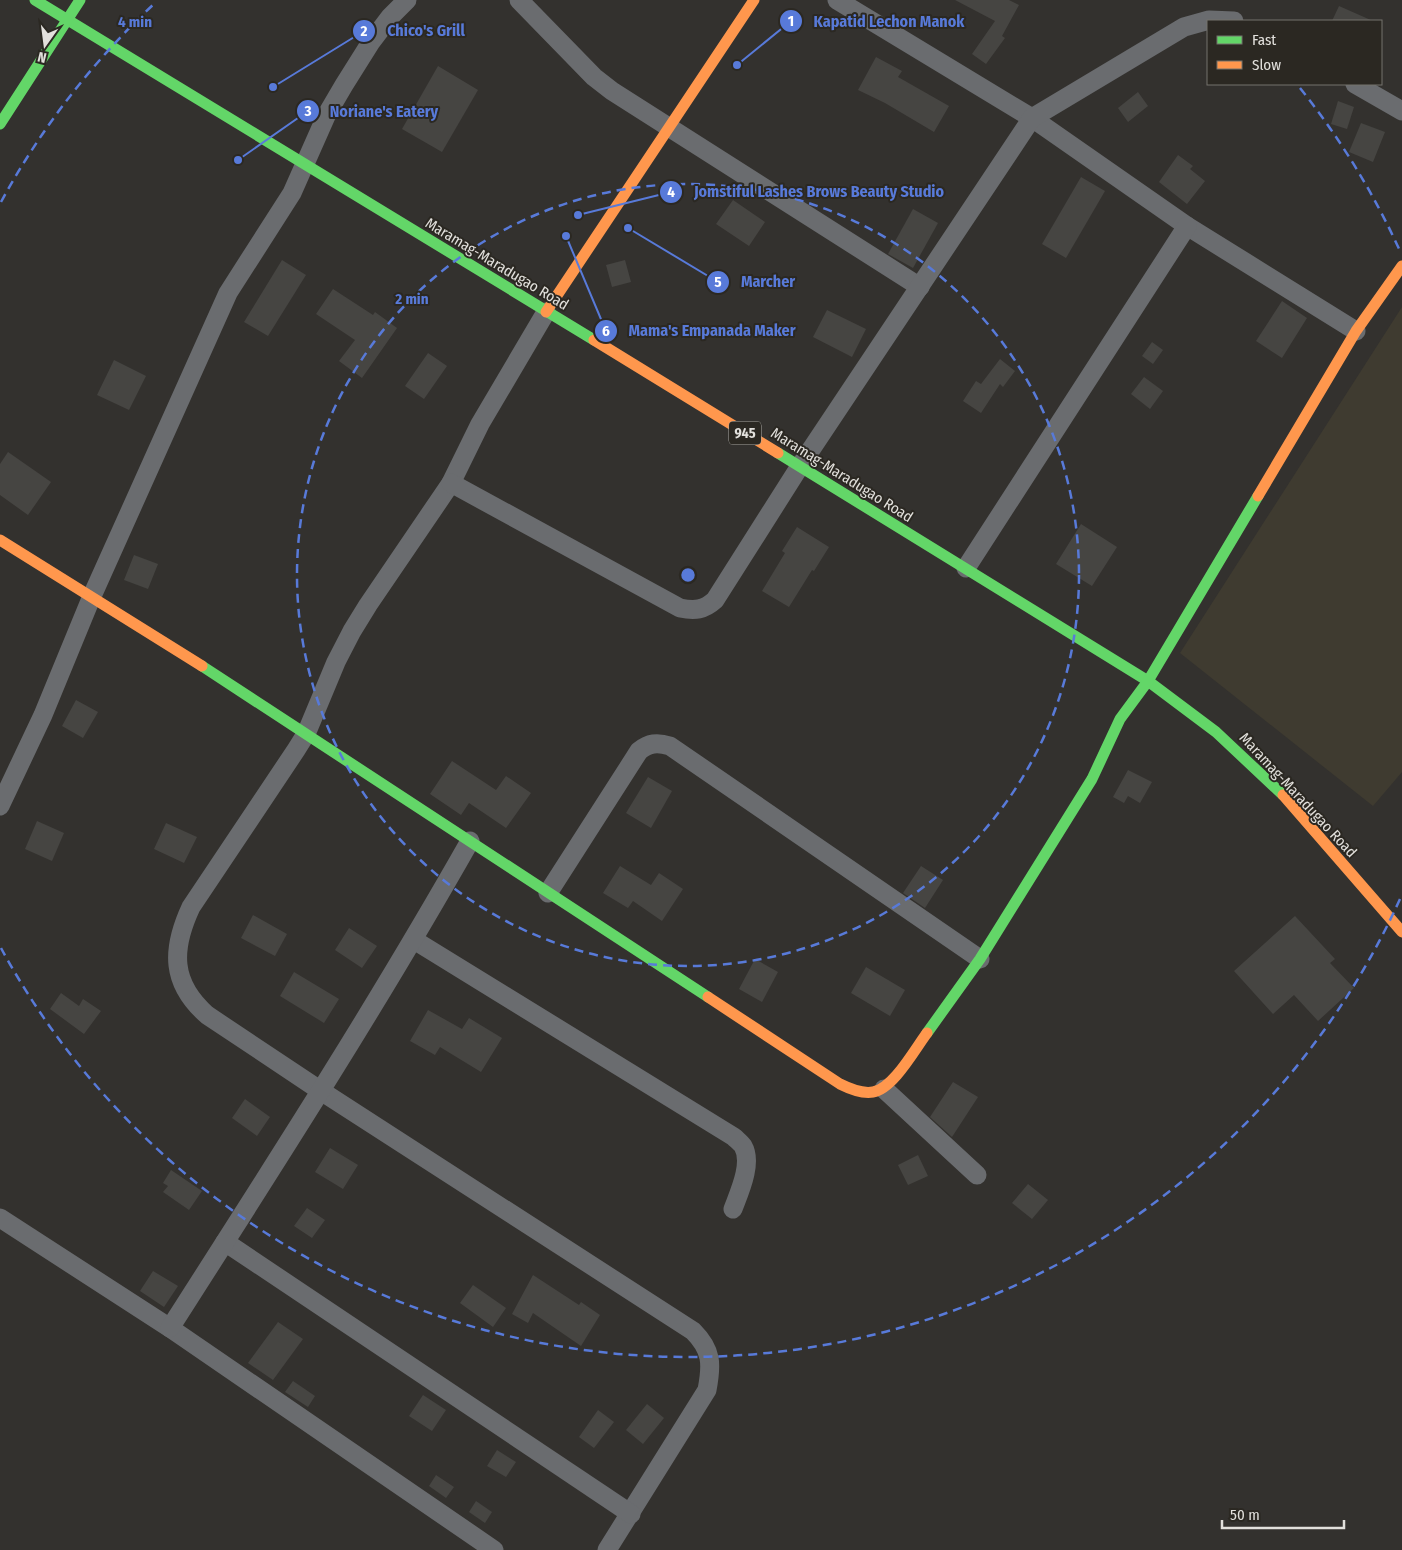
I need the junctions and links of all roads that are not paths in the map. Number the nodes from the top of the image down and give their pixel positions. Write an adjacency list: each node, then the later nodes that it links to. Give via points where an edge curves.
1 (35, 0): 7 (street, Maramag-Maradugao Road / 945)
2 (80, 0): 7 (street)
3 (407, 0): 14 (street, via 371,42 344,85)
4 (519, 0): 13 (street, via 594,77)
5 (754, 0): 13 (street)
6 (837, 0): 11 (street)
7 (68, 20): 12 (street); 14 (street, Maramag-Maradugao Road / 945)
8 (1207, 21): 11 (street, via 1184,27)
9 (1357, 85): 10 (street)
10 (1402, 111)
11 (1032, 118): 15 (street); 17 (street)
12 (0, 124)
13 (668, 128): 17 (street); 18 (street)
14 (305, 164): 18 (street, Maramag-Maradugao Road / 945); 24 (street, via 292,193 228,293)
15 (1188, 226): 19 (street); 23 (street)
16 (1402, 266): 19 (street)
17 (920, 287): 20 (street)
18 (546, 312): 20 (street, Maramag-Maradugao Road / 945); 21 (street, via 480,424)
19 (1356, 331): 25 (street)
20 (800, 466): 21 (street, via 715,600 700,610 680,608); 23 (street, Maramag-Maradugao Road / 945)
21 (452, 483): 26 (street, via 352,631)
22 (0, 540): 24 (street)
23 (966, 568): 25 (street, Maramag-Maradugao Road / 945)
24 (92, 596): 26 (street); 27 (street, via 43,715)
25 (1148, 681): 30 (street, Maramag-Maradugao Road / 945, via 1238,751 1312,828); 32 (street, via 1120,719 1088,786)
26 (306, 734): 28 (street); 34 (street, via 191,908 176,959 181,982 194,1004)
27 (0, 806)
28 (470, 841): 29 (street); 31 (street)
29 (548, 893): 32 (street, via 639,751 661,743 670,746); 33 (street, via 840,1084 866,1093)
30 (1402, 932)
31 (414, 940): 34 (street); 36 (street, via 734,1137 743,1145 746,1167)
32 (980, 959): 33 (street)
33 (884, 1089): 35 (street)
34 (321, 1091): 38 (street); 40 (street, via 693,1331 703,1341 710,1358 706,1390)
35 (977, 1175)
36 (733, 1209)
37 (0, 1218): 39 (street)
38 (225, 1242): 39 (street); 40 (street)
39 (170, 1328): 41 (street)
40 (631, 1514): 42 (street)
41 (494, 1550)
42 (607, 1550)

